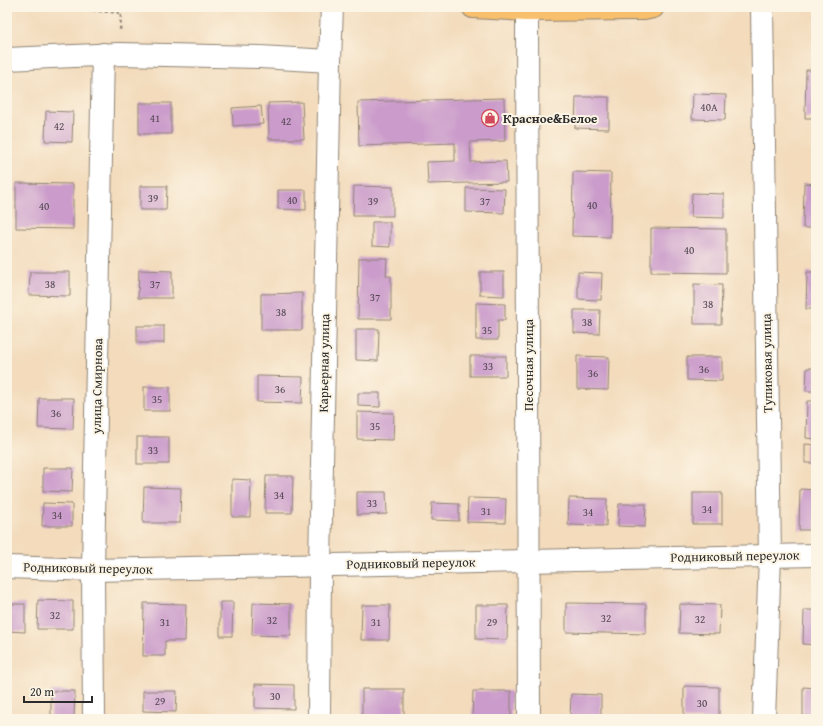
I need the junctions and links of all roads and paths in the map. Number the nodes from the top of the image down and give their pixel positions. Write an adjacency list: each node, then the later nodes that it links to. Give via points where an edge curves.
1 (57, 7): 7 (path, via 121,13)
2 (332, 7): 9 (street, Карьерная улица)
3 (473, 7): 6 (main road)
4 (653, 7): 6 (main road)
5 (762, 7): 11 (street, Тупиковая улица)
6 (527, 10): 12 (street, Песочная улица)
7 (111, 54): 8 (street); 9 (street); 15 (street, улица Смирнова)
8 (7, 59)
9 (330, 61): 13 (street, Карьерная улица)
10 (816, 555): 11 (street, Родниковый переулок)
11 (770, 556): 12 (street, Родниковый переулок); 19 (street, Тупиковая улица)
12 (528, 561): 13 (street, Родниковый переулок); 18 (street, Песочная улица)
13 (320, 565): 15 (street, Родниковый переулок); 17 (street, Карьерная улица)
14 (7, 566): 15 (street, Родниковый переулок)
15 (93, 570): 16 (street, улица Смирнова)
16 (94, 719)
17 (319, 719)
18 (529, 719)
19 (764, 719)

